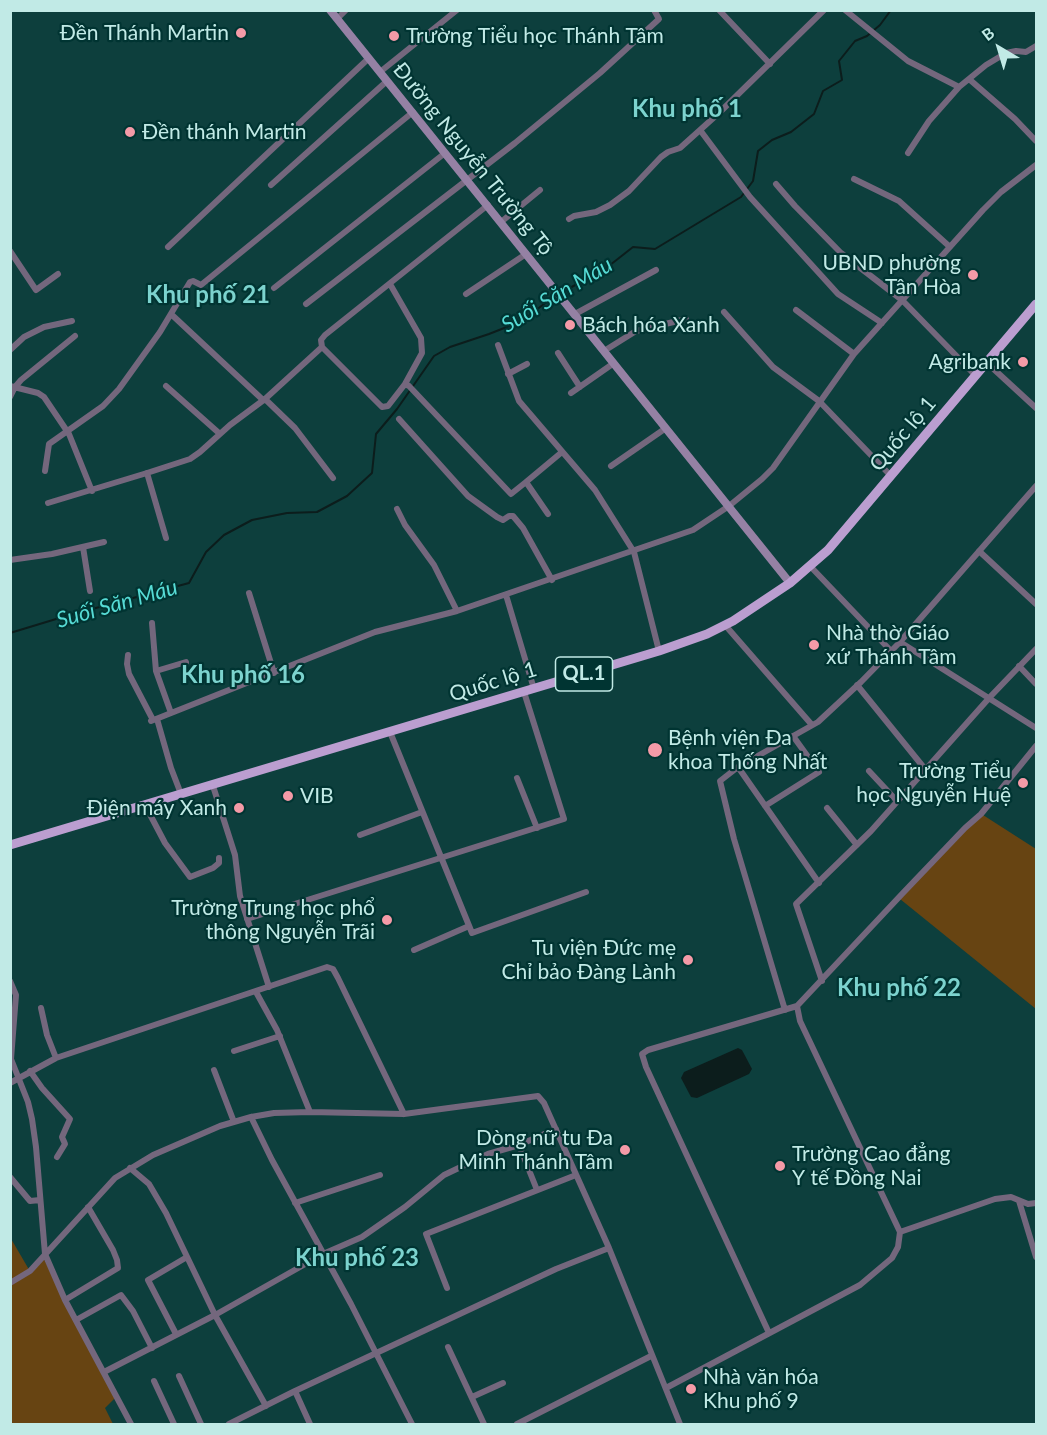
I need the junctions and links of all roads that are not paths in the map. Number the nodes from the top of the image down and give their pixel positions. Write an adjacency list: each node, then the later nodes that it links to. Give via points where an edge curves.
1 (330, 10): 8 (main road, Đường Nguyễn Trường Tộ)
2 (346, 10): 8 (street)
3 (456, 10): 12 (street)
4 (654, 10): 23 (street, via 659,20 600,74)
5 (719, 10): 11 (street)
6 (824, 10): 11 (street)
7 (844, 10): 15 (street, via 908,61)
8 (337, 19): 10 (main road, Đường Nguyễn Trường Tộ)
9 (1036, 46): 13 (street, via 1026,52 1006,53)
10 (369, 58): 12 (main road, Đường Nguyễn Trường Tộ); 30 (street)
11 (770, 64): 17 (street)
12 (380, 72): 14 (main road, Đường Nguyễn Trường Tộ)
13 (969, 79): 15 (street); 18 (street)
14 (387, 81): 16 (main road, Đường Nguyễn Trường Tộ); 24 (street)
15 (959, 87): 20 (street)
16 (412, 112): 19 (main road, Đường Nguyễn Trường Tộ); 44 (street, via 201,285 190,282)
17 (700, 130): 28 (street, via 680,148 662,157 620,199 596,212); 48 (street, via 750,197 838,294)
18 (1036, 141)
19 (445, 153): 23 (main road, Đường Nguyễn Trường Tộ); 37 (street)
20 (908, 153)
21 (1036, 165): 31 (street, via 1001,192)
22 (854, 179): 31 (street, via 899,201)
23 (468, 180): 27 (main road, Đường Nguyễn Trường Tộ); 40 (street)
24 (271, 184)
25 (776, 184): 39 (street, via 841,253)
26 (540, 190): 29 (street)
27 (488, 206): 29 (main road, Đường Nguyễn Trường Tộ); 36 (street)
28 (568, 219)
29 (501, 222): 33 (main road, Đường Nguyễn Trường Tộ)
30 (168, 247)
31 (950, 247): 39 (street)
32 (10, 251): 35 (street, via 36,290)
33 (526, 254): 38 (street); 45 (main road, Đường Nguyễn Trường Tộ)
34 (656, 270): 45 (street)
35 (58, 274)
36 (390, 284): 51 (street, via 325,335); 61 (street, via 421,338 422,353)
37 (274, 288)
38 (466, 294)
39 (902, 300): 48 (street); 60 (street)
40 (306, 304)
41 (1036, 304): 56 (highway, Quốc lộ 1 / QL.1)
42 (796, 310): 55 (street)
43 (724, 312): 68 (street, via 772,368)
44 (171, 314): 67 (street); 72 (street, via 118,389 103,406)
45 (575, 314): 53 (main road, Đường Nguyễn Trường Tộ)
46 (686, 319): 53 (street, via 636,331)
47 (72, 321): 52 (street, via 45,327)
48 (882, 323): 55 (street)
49 (75, 336): 62 (street)
50 (498, 345): 59 (street)
51 (322, 347): 61 (street, via 382,407 388,406); 67 (street)
52 (10, 350)
53 (604, 351): 57 (main road, Đường Nguyễn Trường Tộ)
54 (558, 353): 64 (street)
55 (854, 354): 68 (street)
56 (986, 362): 60 (highway, Quốc lộ 1 / QL.1); 69 (street)
57 (614, 363): 64 (street); 71 (main road, Đường Nguyễn Trường Tộ)
58 (527, 364): 59 (street)
59 (508, 374): 74 (street, via 519,401)
60 (975, 375): 78 (highway, Quốc lộ 1 / QL.1)
61 (407, 385): 80 (street, via 511,494)
62 (13, 386): 66 (street); 72 (street, via 44,397)
63 (166, 386): 73 (street)
64 (580, 387): 65 (street)
65 (571, 393)
66 (10, 397)
67 (264, 400): 73 (street); 79 (street, via 295,428)
68 (819, 401): 78 (street); 84 (street, via 773,468)
69 (1036, 408)
70 (399, 419): 94 (street, via 468,496 503,520 513,516)
71 (666, 428): 75 (street); 84 (main road, Đường Nguyễn Trường Tộ)
72 (68, 432): 76 (street, via 49,444); 82 (street)
73 (220, 434): 77 (street, via 190,459)
74 (562, 452): 80 (street); 91 (street, via 595,490)
75 (611, 466)
76 (45, 471)
77 (147, 473): 82 (street); 87 (street)
78 (891, 476): 93 (highway, Quốc lộ 1 / QL.1)
79 (333, 478)
80 (526, 482): 86 (street)
81 (1036, 486): 90 (street)
82 (92, 491): 83 (street)
83 (48, 503)
84 (729, 506): 91 (street, via 693,530); 95 (main road, Đường Nguyễn Trường Tộ)
85 (397, 509): 100 (street, via 434,565)
86 (548, 514)
87 (166, 538)
88 (104, 542): 89 (street)
89 (83, 547): 92 (street); 96 (street)
90 (979, 551): 99 (street); 103 (street)
91 (634, 552): 94 (street); 105 (street)
92 (10, 560)
93 (810, 566): 95 (highway, Quốc lộ 1 / QL.1); 106 (street)
94 (552, 580): 98 (street)
95 (790, 583): 102 (highway, Quốc lộ 1 / QL.1)
96 (90, 591)
97 (249, 593): 111 (street)
98 (506, 595): 100 (street); 114 (street)
99 (1036, 604)
100 (457, 611): 111 (street, via 375,632)
101 (152, 623): 110 (street)
102 (725, 625): 105 (highway, Quốc lộ 1 / QL.1); 118 (street)
103 (900, 642): 106 (street); 115 (street)
104 (1036, 649): 109 (street)
105 (659, 651): 114 (highway, Quốc lộ 1 / QL.1)
106 (891, 651): 113 (street)
107 (128, 655): 117 (street, via 129,674)
108 (186, 662): 110 (street)
109 (1019, 666): 112 (street); 115 (street)
110 (156, 671): 116 (street)
111 (274, 673): 116 (street)
112 (1036, 684)
113 (857, 686): 118 (street); 124 (street)
114 (529, 690): 120 (highway, Quốc lộ 1 / QL.1); 134 (street, via 564,819)
115 (990, 697): 119 (street); 124 (street)
116 (171, 713): 117 (street)
117 (154, 720): 128 (street)
118 (812, 726): 121 (street)
119 (1036, 728)
120 (390, 732): 127 (highway, Quốc lộ 1 / QL.1); 133 (street)
121 (793, 736): 123 (street); 131 (street, via 819,772)
122 (1036, 746): 146 (street, via 981,814)
123 (738, 767): 131 (street); 151 (street, via 720,781)
124 (926, 769): 129 (street)
125 (869, 771): 129 (street)
126 (518, 778): 134 (street)
127 (213, 786): 128 (highway, Quốc lộ 1 / QL.1); 142 (street, via 235,855)
128 (181, 794): 130 (highway, Quốc lộ 1 / QL.1)
129 (897, 801): 137 (street)
130 (145, 805): 136 (highway, Quốc lộ 1 / QL.1); 138 (street, via 165,843 190,877 213,868)
131 (765, 806): 140 (street)
132 (827, 808): 137 (street)
133 (422, 812): 135 (street); 139 (street)
134 (537, 828): 139 (street)
135 (360, 835)
136 (10, 845)
137 (857, 845): 140 (street)
138 (219, 858)
139 (442, 858): 142 (street); 143 (street)
140 (819, 883): 146 (street, via 796,904)
141 (586, 892): 143 (street, via 472,933)
142 (247, 919): 147 (street)
143 (469, 926): 144 (street)
144 (414, 950)
145 (10, 981): 152 (street, via 16,995)
146 (822, 981): 149 (street)
147 (269, 987): 148 (street); 162 (street, via 327,967 333,969)
148 (256, 992): 153 (street); 156 (street)
149 (797, 1006): 151 (street); 178 (street, via 800,1022)
150 (41, 1008): 156 (street)
151 (785, 1010): 189 (street, via 642,1054)
152 (11, 1035): 155 (street)
153 (280, 1036): 154 (street); 161 (street)
154 (234, 1051)
155 (11, 1058): 159 (street)
156 (56, 1058): 158 (street)
157 (214, 1070): 164 (street)
158 (30, 1071): 159 (street); 167 (street, via 70,1119 62,1137 65,1144)
159 (20, 1079): 160 (street); 173 (street, via 32,1119)
160 (10, 1083)
161 (310, 1112): 162 (street); 163 (street)
162 (404, 1114): 165 (street, via 538,1096)
163 (250, 1117): 164 (street); 175 (street)
164 (234, 1122): 168 (street)
165 (556, 1129): 166 (street); 170 (street)
166 (519, 1145): 172 (street); 181 (street, via 488,1154 444,1175 362,1237)
167 (57, 1157)
168 (130, 1168): 177 (street); 182 (street, via 149,1184)
169 (380, 1175): 175 (street)
170 (576, 1175): 172 (street); 179 (street)
171 (10, 1177): 173 (street, via 30,1201)
172 (537, 1190): 185 (street, via 426,1234)
173 (40, 1200): 180 (street)
174 (1019, 1201): 176 (street); 178 (street, via 1011,1197 995,1199); 183 (street)
175 (295, 1203): 181 (street)
176 (1036, 1203)
177 (88, 1207): 180 (street); 186 (street, via 113,1250 118,1268)
178 (900, 1232): 189 (street, via 892,1258 860,1285)
179 (609, 1248): 193 (street); 194 (street)
180 (45, 1254): 184 (street, via 30,1271); 186 (street)
181 (323, 1254): 187 (street); 193 (street)
182 (187, 1257): 187 (street); 190 (street, via 148,1280)
183 (1036, 1257)
184 (10, 1283)
185 (447, 1288)
186 (65, 1300): 188 (street)
187 (215, 1315): 190 (street); 202 (street)
188 (76, 1320): 192 (street, via 121,1295); 195 (street)
189 (769, 1333): 199 (street)
190 (176, 1334): 192 (street)
191 (448, 1347): 201 (street)
192 (152, 1348): 195 (street)
193 (376, 1353): 200 (street); 209 (street)
194 (651, 1356): 199 (street); 211 (street)
195 (104, 1372): 204 (street)
196 (179, 1376): 206 (street)
197 (154, 1381): 205 (street)
198 (503, 1383): 201 (street)
199 (666, 1388): 212 (street)
200 (295, 1390): 202 (street); 208 (street)
201 (472, 1398): 210 (street)
202 (266, 1406): 203 (street)
203 (239, 1422): 207 (street)
204 (131, 1425)
205 (174, 1425)
206 (201, 1425)
207 (229, 1425)
208 (310, 1425)
209 (412, 1425)
210 (484, 1425)
211 (517, 1425)
212 (680, 1425)

